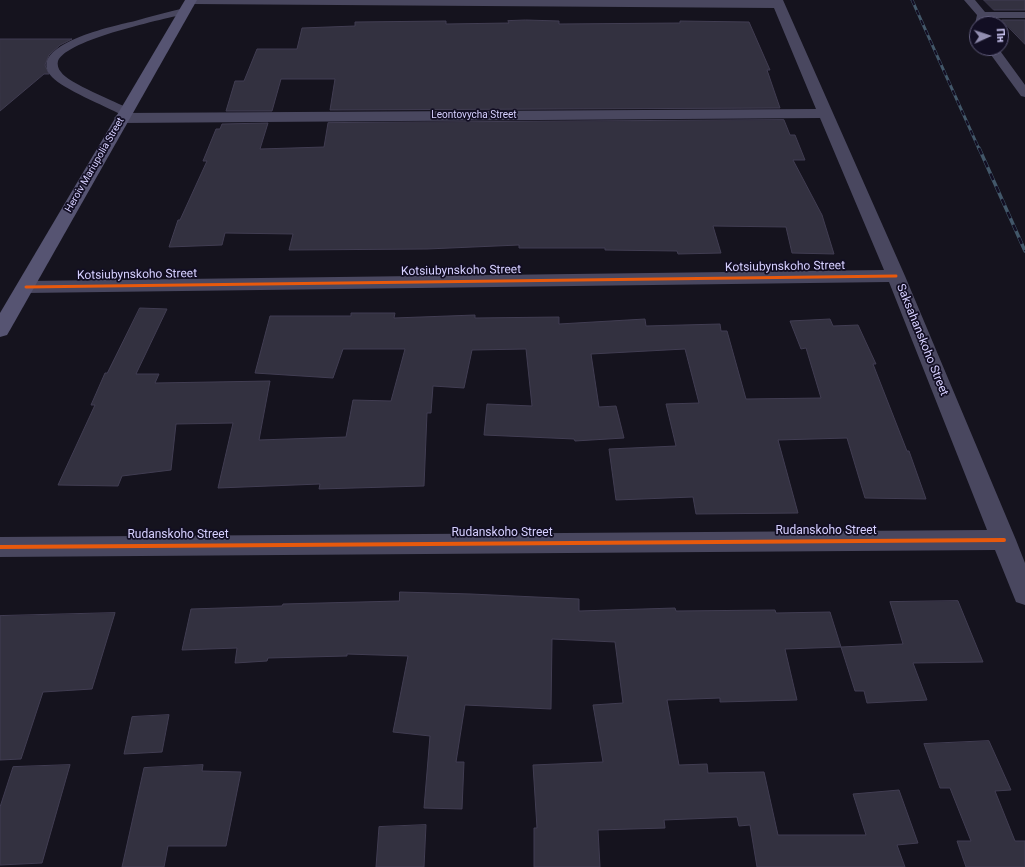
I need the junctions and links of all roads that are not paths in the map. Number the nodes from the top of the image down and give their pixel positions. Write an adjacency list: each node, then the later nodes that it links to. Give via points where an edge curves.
1 (969, 0): 5 (lane)
2 (778, 2): 3 (street); 9 (street, Saksahanskoho Street)
3 (189, 4): 10 (main road, Heroiv Mariupolia Street); 10 (lane, via 91,36 69,45 54,59 52,66 56,75)
4 (1025, 15): 6 (lane)
5 (979, 16)
6 (1009, 17)
7 (998, 56): 8 (lane)
8 (1025, 94)
9 (825, 113): 10 (street, Leontovycha Street); 11 (street, Saksahanskoho Street)
10 (124, 115): 12 (main road, Heroiv Mariupolia Street)
11 (896, 276): 12 (street, Kotsiubynskoho Street); 14 (street, Saksahanskoho Street)
12 (26, 286): 13 (main road, Heroiv Mariupolia Street)
13 (0, 330)
14 (1004, 540): 15 (street, Rudanskoho Street); 16 (street, Saksahanskoho Street)
15 (0, 547)
16 (1025, 594)

